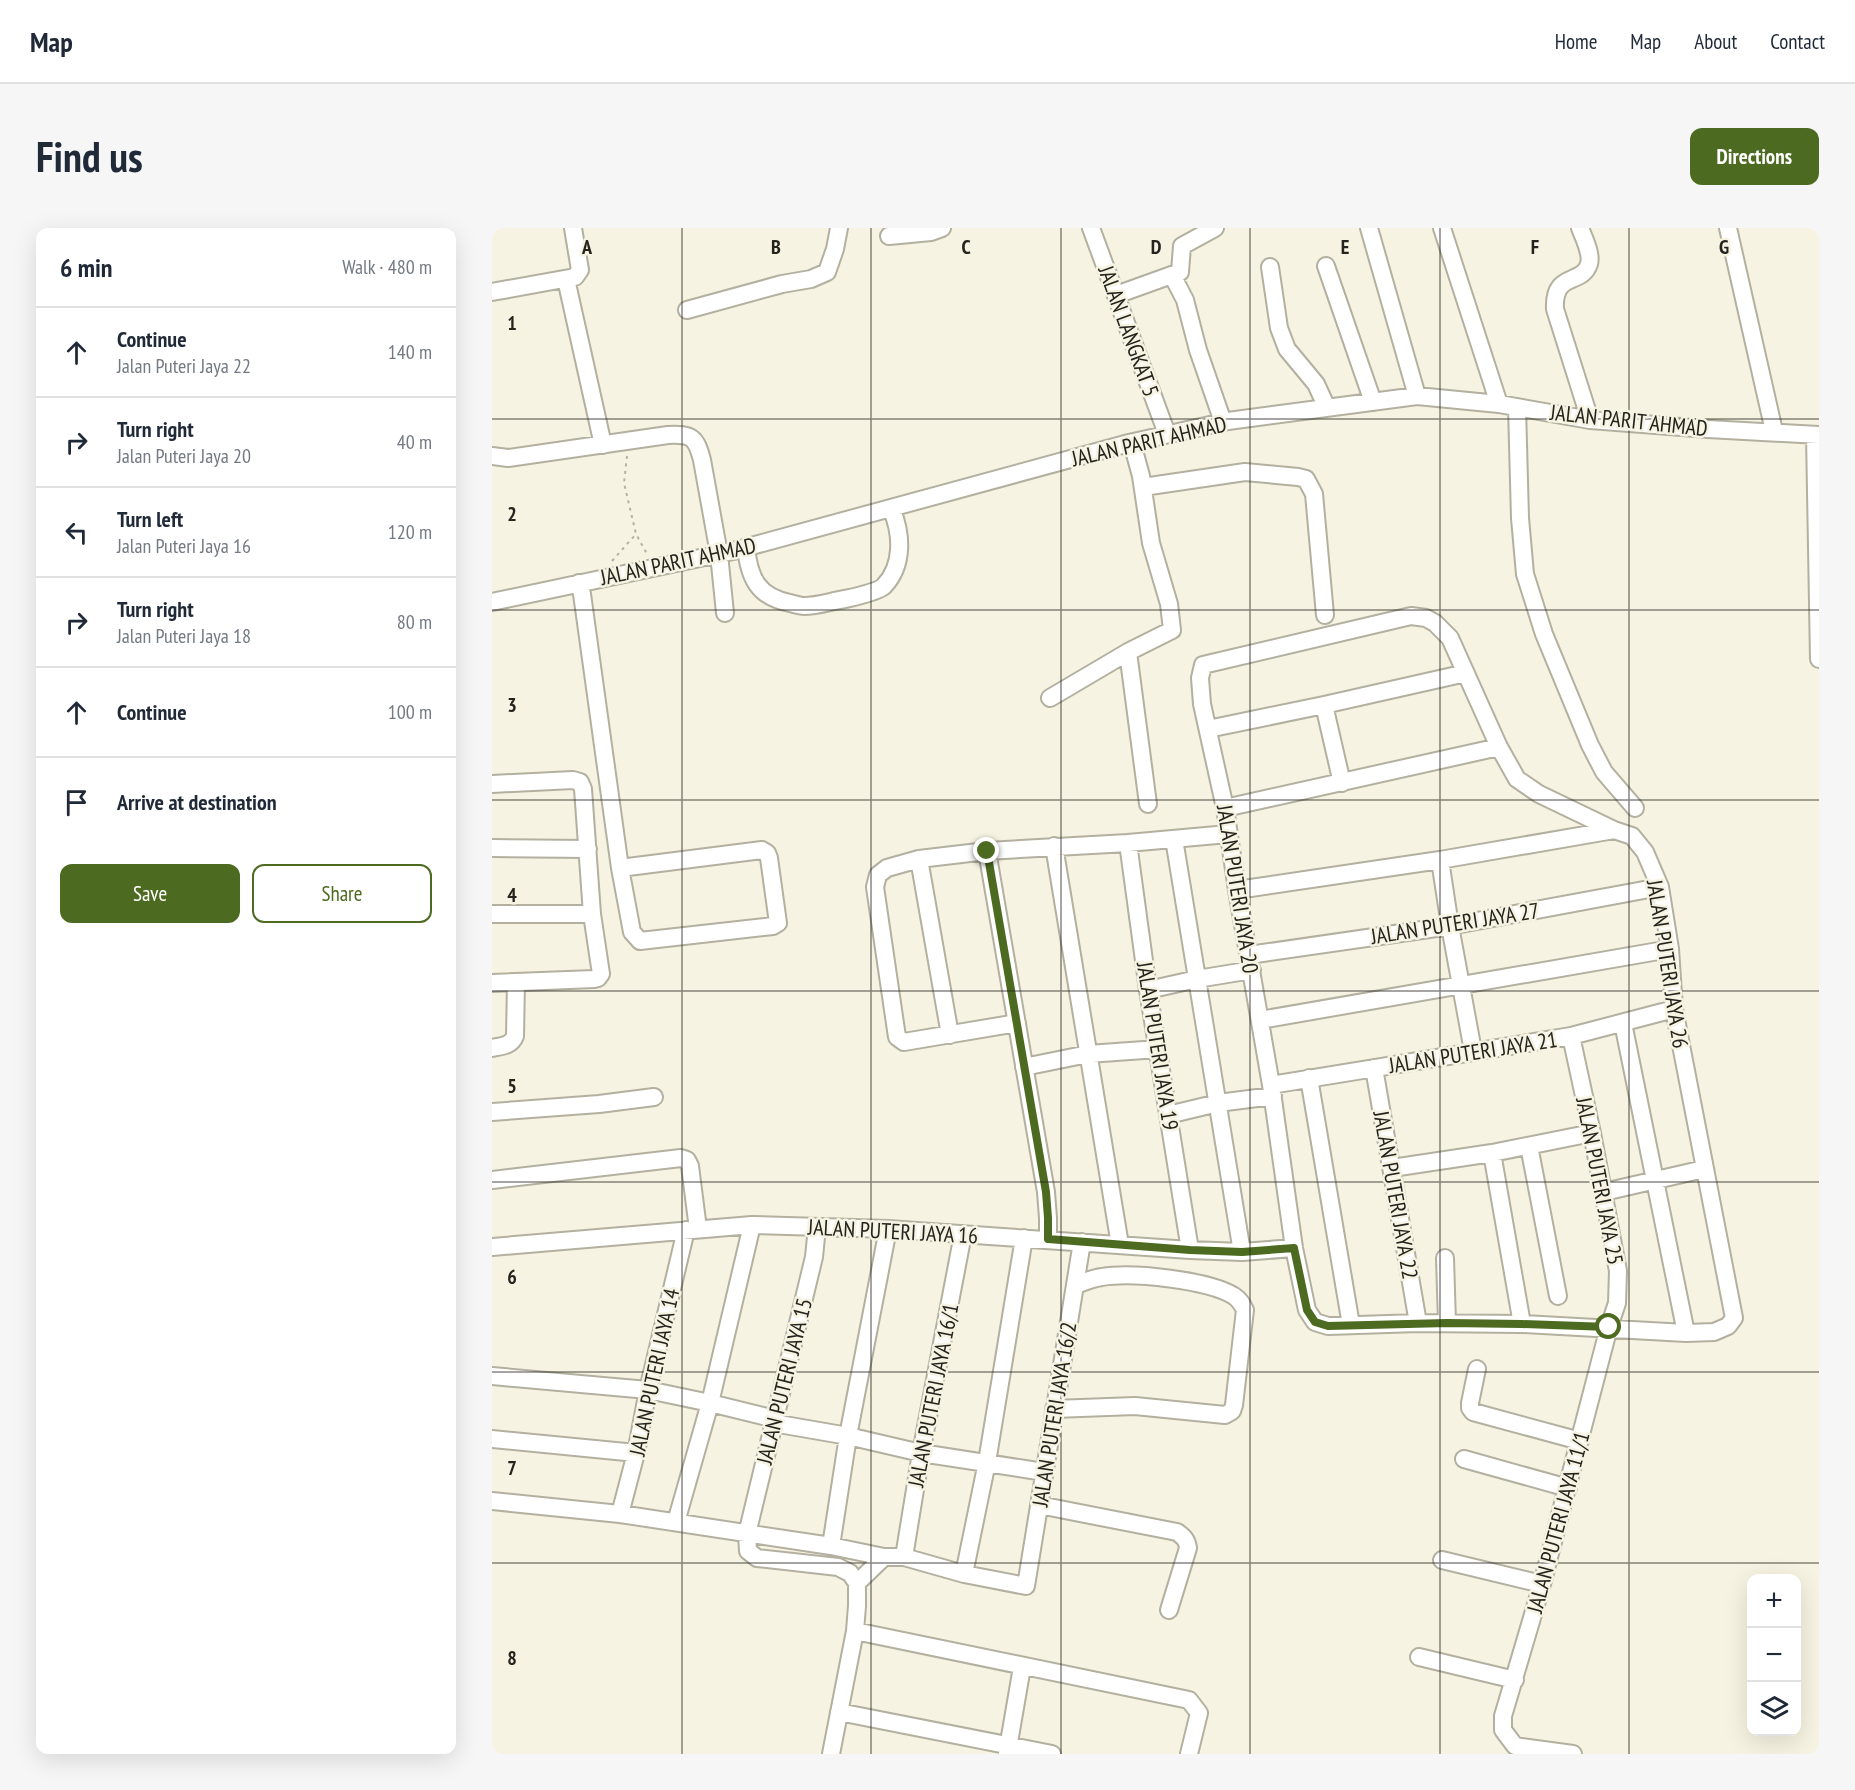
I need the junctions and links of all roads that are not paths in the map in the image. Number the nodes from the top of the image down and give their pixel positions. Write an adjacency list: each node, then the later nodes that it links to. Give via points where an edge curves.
1 (573, 228): 14 (street, via 580,270 575,277)
2 (839, 228): 17 (street, via 827,272)
3 (942, 228): 10 (street)
4 (1091, 228): 16 (street, JALAN LANGKAT 5)
5 (1215, 228): 13 (street, via 1182,246 1180,272)
6 (1369, 228): 18 (street)
7 (1442, 228): 20 (street)
8 (1580, 228): 23 (street, via 1589,265 1557,289 1555,309)
9 (1728, 228): 25 (street)
10 (890, 236)
11 (1326, 266): 19 (street)
12 (1270, 267): 22 (street, via 1278,328 1287,349 1316,384)
13 (1172, 275): 16 (street); 24 (street, via 1185,300)
14 (566, 279): 15 (street); 28 (street)
15 (492, 292)
16 (1116, 295): 26 (street, JALAN LANGKAT 5)
17 (687, 310)
18 (1417, 396): 19 (street, JALAN PARIT AHMAD); 20 (street, JALAN PARIT AHMAD)
19 (1373, 402): 22 (street, JALAN PARIT AHMAD)
20 (1499, 404): 21 (street, JALAN PARIT AHMAD)
21 (1517, 407): 23 (street, JALAN PARIT AHMAD); 51 (street, via 1524,574 1564,686 1590,745 1604,772)
22 (1328, 408): 24 (street, JALAN PARIT AHMAD)
23 (1590, 420): 25 (street, JALAN PARIT AHMAD)
24 (1223, 422): 26 (street, JALAN PARIT AHMAD)
25 (1774, 431): 27 (street, JALAN PARIT AHMAD)
26 (1167, 434): 29 (street, JALAN PARIT AHMAD)
27 (1816, 438): 41 (street)
28 (603, 445): 30 (street, via 508,458); 34 (street, via 681,435 695,440)
29 (1132, 449): 31 (street); 32 (street, JALAN PARIT AHMAD)
30 (492, 456)
31 (1142, 482): 38 (street, via 1245,472 1306,479 1314,494); 40 (street, via 1172,630)
32 (893, 511): 33 (street, JALAN PARIT AHMAD); 33 (street, via 899,533 899,556 891,575 882,588 853,597 804,606 776,601 753,578)
33 (747, 553): 34 (street, JALAN PARIT AHMAD)
34 (720, 565): 35 (street, JALAN PARIT AHMAD, via 664,566 596,579); 37 (street)
35 (582, 595): 36 (street, JALAN PARIT AHMAD); 62 (street)
36 (492, 602)
37 (725, 613)
38 (1326, 615)
39 (1411, 616): 42 (street, JALAN PUTERI JAYA 26, via 1435,623 1450,638); 45 (street, JALAN PUTERI JAYA 20, via 1203,665 1202,704)
40 (1128, 652): 43 (street); 49 (street)
41 (1819, 659)
42 (1466, 673): 44 (street); 46 (street, JALAN PUTERI JAYA 26)
43 (1050, 698)
44 (1324, 705): 45 (street); 47 (street)
45 (1208, 729): 50 (street, JALAN PUTERI JAYA 20)
46 (1499, 747): 47 (street); 52 (street, JALAN PUTERI JAYA 26, via 1516,779)
47 (1342, 783): 50 (street)
48 (492, 784): 58 (street, via 580,782)
49 (1148, 804)
50 (1226, 808): 53 (street, JALAN PUTERI JAYA 20)
51 (1635, 808)
52 (1614, 831): 61 (street); 63 (street, JALAN PUTERI JAYA 26, via 1632,836 1645,852)
53 (1228, 834): 54 (street); 64 (street, JALAN PUTERI JAYA 20)
54 (1174, 839): 55 (street); 70 (street)
55 (1128, 843): 56 (street); 74 (street, JALAN PUTERI JAYA 19)
56 (1054, 846): 59 (street); 84 (street)
57 (492, 848): 58 (street)
58 (588, 849): 66 (street)
59 (987, 851): 60 (street); 77 (street)
60 (919, 860): 79 (street); 79 (street, via 887,867 878,874 876,887 897,1037 904,1041)
61 (1440, 860): 64 (street); 67 (street)
62 (620, 868): 62 (street, via 632,932 640,941 778,923 768,853 762,850)
63 (1660, 887): 67 (street, JALAN PUTERI JAYA 27); 68 (street, JALAN PUTERI JAYA 26)
64 (1237, 890): 69 (street, JALAN PUTERI JAYA 20)
65 (492, 914): 66 (street)
66 (592, 914): 71 (street, via 601,974 598,978)
67 (1450, 926): 69 (street, JALAN PUTERI JAYA 27); 73 (street)
68 (1670, 949): 73 (street); 75 (street, JALAN PUTERI JAYA 26)
69 (1251, 962): 70 (street, JALAN PUTERI JAYA 27); 76 (street, JALAN PUTERI JAYA 20)
70 (1197, 979): 74 (street, JALAN PUTERI JAYA 27); 90 (street)
71 (516, 982): 72 (street); 81 (street, via 515,1036 508,1044)
72 (492, 983)
73 (1461, 986): 76 (street); 83 (street)
74 (1148, 990): 82 (street, JALAN PUTERI JAYA 19)
75 (1674, 1010): 78 (street, JALAN PUTERI JAYA 21); 97 (street, JALAN PUTERI JAYA 26)
76 (1260, 1020): 88 (street, JALAN PUTERI JAYA 20)
77 (1017, 1023): 79 (street); 85 (street)
78 (1623, 1023): 80 (street, JALAN PUTERI JAYA 21); 99 (street)
79 (950, 1035)
80 (1571, 1035): 83 (street, JALAN PUTERI JAYA 21); 93 (street, JALAN PUTERI JAYA 25)
81 (492, 1048)
82 (1158, 1049): 84 (street); 92 (street, JALAN PUTERI JAYA 19)
83 (1473, 1051): 86 (street, JALAN PUTERI JAYA 21)
84 (1088, 1054): 85 (street); 109 (street)
85 (1024, 1067): 107 (street, via 1046,1192)
86 (1374, 1068): 87 (street, JALAN PUTERI JAYA 21); 96 (street, JALAN PUTERI JAYA 22)
87 (1309, 1078): 88 (street, JALAN PUTERI JAYA 21); 120 (street)
88 (1272, 1090): 90 (street, JALAN PUTERI JAYA 21); 111 (street, JALAN PUTERI JAYA 20)
89 (654, 1097): 91 (street)
90 (1218, 1103): 92 (street, JALAN PUTERI JAYA 21); 113 (street)
91 (492, 1112)
92 (1168, 1114): 112 (street, JALAN PUTERI JAYA 19)
93 (1592, 1133): 94 (street); 100 (street, JALAN PUTERI JAYA 25)
94 (1529, 1146): 95 (street); 116 (street)
95 (1492, 1153): 96 (street); 119 (street)
96 (1392, 1168): 117 (street, JALAN PUTERI JAYA 22)
97 (1704, 1169): 99 (street); 122 (street, JALAN PUTERI JAYA 26, via 1734,1318 1728,1326 1714,1332)
98 (492, 1180): 104 (street, via 681,1158 690,1166)
99 (1654, 1180): 100 (street); 122 (street)
100 (1604, 1192): 121 (street, JALAN PUTERI JAYA 25, via 1618,1271 1617,1303)
101 (752, 1225): 102 (street, JALAN PUTERI JAYA 16); 104 (street, JALAN PUTERI JAYA 16); 126 (street)
102 (817, 1227): 103 (street, JALAN PUTERI JAYA 16); 128 (street, JALAN PUTERI JAYA 15, via 814,1257)
103 (888, 1229): 105 (street, JALAN PUTERI JAYA 16); 129 (street)
104 (692, 1230): 110 (street, JALAN PUTERI JAYA 16); 125 (street, JALAN PUTERI JAYA 14)
105 (963, 1234): 106 (street, JALAN PUTERI JAYA 16); 132 (street, JALAN PUTERI JAYA 16/1)
106 (1024, 1238): 107 (street, JALAN PUTERI JAYA 16); 135 (street)
107 (1048, 1239): 108 (street, JALAN PUTERI JAYA 16)
108 (1082, 1242): 109 (street, JALAN PUTERI JAYA 16); 115 (street, JALAN PUTERI JAYA 16/2)
109 (1120, 1245): 112 (street, JALAN PUTERI JAYA 16)
110 (492, 1247)
111 (1294, 1248): 113 (street, JALAN PUTERI JAYA 16); 120 (street, JALAN PUTERI JAYA 20, via 1307,1310 1315,1322)
112 (1190, 1250): 113 (street, JALAN PUTERI JAYA 16)
113 (1242, 1252)
114 (1445, 1258): 118 (street)
115 (1076, 1285): 127 (street, JALAN PUTERI JAYA 16/2); 127 (street, via 1102,1277 1141,1275 1204,1285 1241,1301 1245,1310 1234,1405 1225,1415 1135,1406)
116 (1558, 1296)
117 (1418, 1323): 118 (street); 120 (street)
118 (1447, 1323): 119 (street)
119 (1522, 1324): 121 (street)
120 (1351, 1325)
121 (1609, 1327): 122 (street); 131 (street, JALAN PUTERI JAYA 11/1)
122 (1686, 1333)
123 (1477, 1370): 131 (street, via 1470,1403 1473,1412)
124 (492, 1377): 125 (street)
125 (648, 1390): 126 (street); 133 (street, JALAN PUTERI JAYA 14)
126 (710, 1403): 128 (street); 141 (street)
127 (1054, 1409): 136 (street, JALAN PUTERI JAYA 16/2)
128 (774, 1421): 129 (street); 142 (street, JALAN PUTERI JAYA 15)
129 (848, 1436): 132 (street); 143 (street)
130 (492, 1439): 133 (street)
131 (1580, 1441): 137 (street, JALAN PUTERI JAYA 11/1)
132 (921, 1452): 135 (street); 145 (street, JALAN PUTERI JAYA 16/1)
133 (636, 1453): 140 (street, JALAN PUTERI JAYA 14)
134 (1464, 1459): 137 (street)
135 (987, 1462): 136 (street); 147 (street)
136 (1044, 1472): 139 (street, JALAN PUTERI JAYA 16/2)
137 (1568, 1488): 149 (street, JALAN PUTERI JAYA 11/1)
138 (492, 1501): 140 (street)
139 (1039, 1505): 147 (street, JALAN PUTERI JAYA 16/2, via 1026,1586); 150 (street, via 1177,1532 1188,1548)
140 (620, 1514): 141 (street)
141 (676, 1522): 142 (street)
142 (747, 1534): 143 (street); 148 (street, via 748,1551 757,1558 838,1567 850,1573)
143 (831, 1546): 144 (street)
144 (884, 1557): 145 (street); 148 (street)
145 (904, 1557): 147 (street)
146 (1442, 1560): 149 (street)
147 (964, 1574)
148 (857, 1583): 151 (street)
149 (1542, 1584): 154 (street, JALAN PUTERI JAYA 11/1)
150 (1169, 1610)
151 (855, 1631): 153 (street); 155 (street)
152 (1419, 1657): 154 (street)
153 (1022, 1667): 156 (street); 159 (street, via 1189,1700 1199,1713)
154 (1515, 1680): 160 (street, JALAN PUTERI JAYA 11/1, via 1503,1723 1515,1746)
155 (838, 1712): 156 (street); 157 (street)
156 (1008, 1749): 158 (street)
157 (831, 1754)
158 (1052, 1754)
159 (1189, 1754)
160 (1573, 1754)

